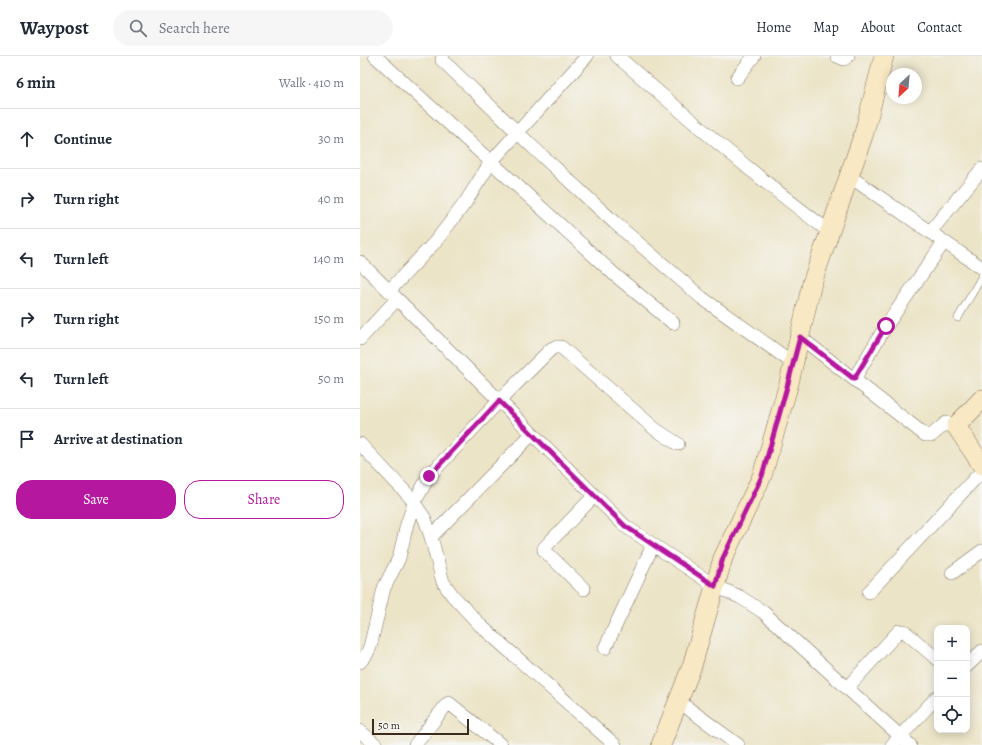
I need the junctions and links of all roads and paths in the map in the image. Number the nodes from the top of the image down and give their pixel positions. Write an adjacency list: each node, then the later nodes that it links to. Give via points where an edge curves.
1 (375, 56): 11 (street)
2 (443, 56): 10 (street, via 442,60)
3 (587, 56): 10 (street)
4 (617, 56): 14 (street, via 783,198)
5 (754, 56): 9 (street)
6 (837, 56): 7 (street, via 844,60)
7 (848, 56)
8 (884, 56): 13 (street, via 864,134)
9 (737, 78)
10 (518, 133): 11 (street); 25 (street, via 615,223 702,298)
11 (491, 162): 20 (street, via 465,203); 22 (street, via 615,275)
12 (982, 169): 15 (street)
13 (849, 176): 14 (street); 15 (street)
14 (830, 232): 23 (street, via 812,283)
15 (930, 232): 16 (street)
16 (944, 242): 18 (street); 26 (street, via 886,326)
17 (360, 262): 20 (street)
18 (982, 268)
19 (982, 276): 21 (lane)
20 (393, 295): 24 (street); 28 (street)
21 (958, 318)
22 (674, 323)
23 (800, 337): 25 (street); 26 (street)
24 (360, 339)
25 (793, 363): 41 (street, via 762,476 723,558)
26 (854, 379): 29 (street, via 925,435 932,435 946,423)
27 (982, 399): 29 (street)
28 (499, 401): 30 (street); 32 (street, via 551,349 558,346 655,429); 36 (street, via 429,476)
29 (956, 426): 33 (street)
30 (532, 434): 35 (street); 37 (street)
31 (360, 444): 36 (street)
32 (678, 444)
33 (982, 465)
34 (982, 471): 43 (street)
35 (594, 496): 38 (street, via 625,526); 42 (street, via 544,548)
36 (414, 503): 37 (street, via 425,519); 47 (street, via 398,558 384,588 370,647)
37 (431, 536): 57 (street, via 443,582 453,596 480,625)
38 (653, 545): 41 (street); 44 (street)
39 (982, 551): 40 (street)
40 (952, 573)
41 (715, 586): 49 (street, via 740,597 763,612); 50 (street, via 692,666)
42 (584, 589)
43 (868, 592)
44 (604, 648)
45 (982, 651): 48 (street)
46 (934, 656): 49 (street, via 904,631 899,631)
47 (360, 662)
48 (970, 663)
49 (847, 688): 53 (street)
50 (678, 701): 58 (street); 59 (street)
51 (934, 701): 53 (street)
52 (360, 731): 54 (street)
53 (900, 742)
54 (376, 745)
55 (415, 745): 56 (street, via 449,703)
56 (501, 745)
57 (614, 745)
58 (660, 745)
59 (738, 745)

